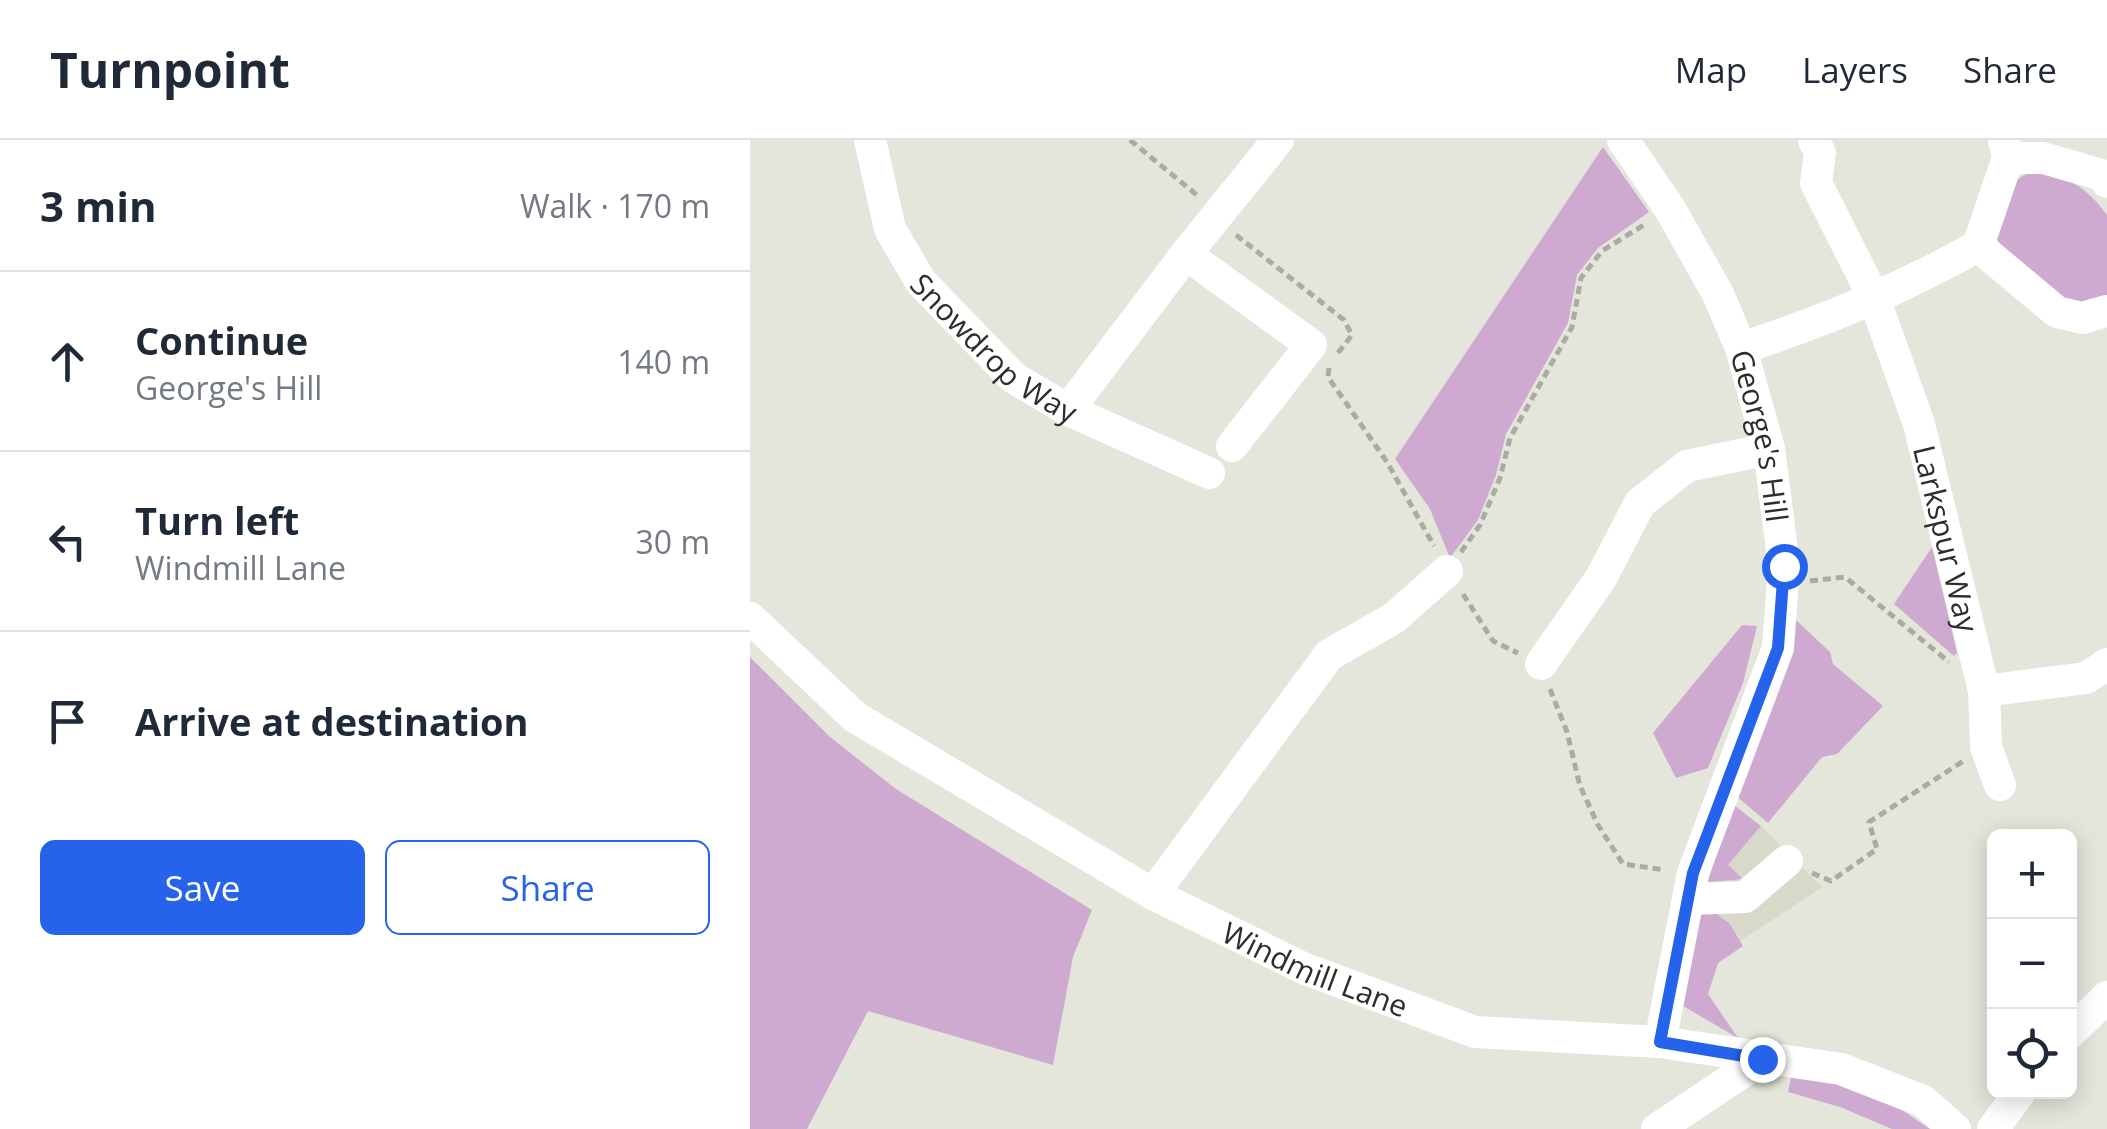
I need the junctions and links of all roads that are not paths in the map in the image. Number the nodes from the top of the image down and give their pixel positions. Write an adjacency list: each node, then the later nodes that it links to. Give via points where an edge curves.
1 (870, 140): 12 (street, Snowdrop Way, via 890,229 921,282 1014,378)
2 (1278, 140): 8 (street)
3 (1624, 140): 11 (street, George's Hill, via 1718,294)
4 (1814, 140): 9 (street, Larkspur Way, via 1820,153 1816,184)
5 (2006, 149): 6 (street, via 2102,175); 7 (street)
6 (2107, 182)
7 (1978, 246): 9 (street); 10 (street, via 2057,312 2082,318)
8 (1186, 254): 12 (street); 13 (street, via 1310,345)
9 (1874, 298): 11 (street); 20 (street, Larkspur Way, via 1919,424)
10 (2107, 310)
11 (1741, 348): 14 (street, George's Hill)
12 (1068, 410): 15 (street, Snowdrop Way)
13 (1232, 446)
14 (1768, 449): 18 (street, via 1687,466 1640,504 1602,578); 24 (street, George's Hill, via 1784,566 1778,648)
15 (1209, 473)
16 (1447, 570): 23 (street, via 1394,618 1329,656)
17 (750, 618): 23 (street, Windmill Lane, via 855,717)
18 (1540, 664)
19 (2107, 664): 20 (street, via 2086,678)
20 (1984, 690): 21 (street, Larkspur Way, via 1986,748)
21 (2000, 785)
22 (1787, 861): 24 (street, via 1745,896)
23 (1153, 894): 27 (street, Windmill Lane, via 1303,968 1475,1032)
24 (1688, 898): 27 (street, George's Hill)
25 (2107, 997): 26 (street)
26 (2077, 1027)
27 (1660, 1042): 28 (street, Windmill Lane)
28 (1762, 1059): 30 (street); 31 (street, Windmill Lane, via 1842,1069 1922,1101)
29 (2015, 1099): 32 (street)
30 (1656, 1129)
31 (1955, 1129)
32 (1993, 1129)

